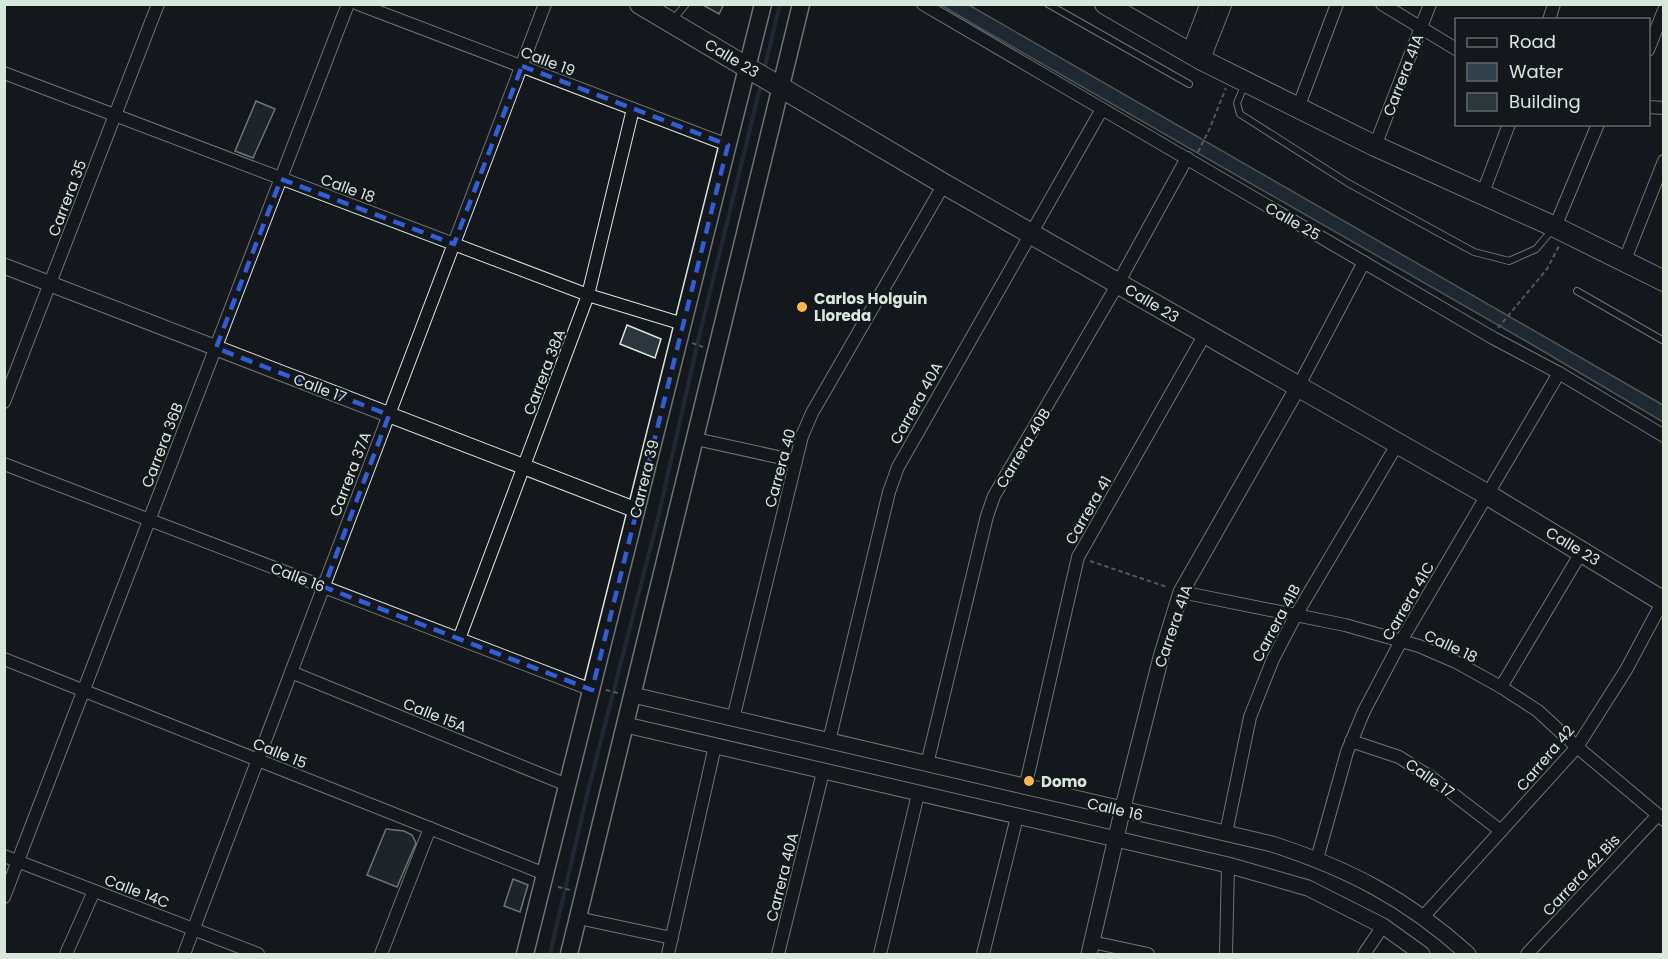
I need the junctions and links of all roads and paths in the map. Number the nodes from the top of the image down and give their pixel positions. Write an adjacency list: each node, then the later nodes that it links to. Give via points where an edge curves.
1 (158, 4): 32 (street, Carrera 35)
2 (348, 4): 39 (street, Carrera 36B)
3 (358, 4): 23 (street, Calle 19)
4 (545, 4): 23 (street, Carrera 37A)
5 (640, 4): 18 (main road, Calle 23)
6 (686, 4): 18 (lane)
7 (764, 4): 24 (main road, Carrera 39)
8 (801, 4): 28 (main road)
9 (923, 4): 31 (street, Calle 25)
10 (1048, 4): 27 (lane)
11 (1104, 4): 22 (main road)
12 (1208, 4): 22 (street)
13 (1224, 4): 22 (street)
14 (1337, 4): 29 (street)
15 (1382, 4): 19 (street)
16 (1430, 4): 19 (street, Carrera 41A)
17 (1664, 10): 20 (street)
18 (671, 23): 24 (main road, Calle 23)
19 (1421, 28): 21 (street); 36 (street, Carrera 41A)
20 (1650, 45)
21 (1455, 48)
22 (1196, 57): 26 (main road)
23 (522, 66): 30 (street, Calle 19); 44 (street, Carrera 37A)
24 (753, 71): 28 (main road, Calle 23); 35 (main road, Carrera 39)
25 (4, 72): 32 (street, Calle 18)
26 (1239, 78): 29 (main road); 37 (path); 42 (lane, via 1240,114 1348,183 1474,252 1509,261 1536,249)
27 (1189, 84)
28 (780, 87): 40 (main road, Calle 23); 63 (main road)
29 (1298, 108): 36 (main road)
30 (633, 109): 35 (street, Calle 19); 52 (street, Carrera 38A)
31 (1102, 109): 37 (street, Calle 25); 43 (street, Carrera 40A)
32 (115, 116): 39 (street, Calle 18); 50 (street, Carrera 35)
33 (1508, 126): 41 (street)
34 (1597, 126): 42 (street)
35 (728, 145): 53 (main road, Carrera 39)
36 (1375, 146): 41 (main road)
37 (1192, 156): 45 (street, Calle 25); 49 (street, Carrera 40B)
38 (1664, 161): 46 (street)
39 (281, 179): 44 (street, Calle 18); 57 (street, Carrera 36B)
40 (944, 184): 43 (main road, Calle 23); 65 (street, Carrera 40, via 812,413)
41 (1482, 195): 42 (main road)
42 (1560, 230): 46 (main road); 54 (path, via 1547,269)
43 (1031, 233): 49 (main road, Calle 23); 87 (street, Carrera 40A, via 898,467)
44 (454, 244): 52 (street, Calle 18); 61 (street, Carrera 37A)
45 (1364, 262): 58 (street, Calle 25); 59 (street, Carrera 41A)
46 (1624, 262): 48 (main road)
47 (4, 266): 50 (street, Calle 17)
48 (1664, 281)
49 (1119, 283): 55 (main road, Calle 23); 92 (street, Carrera 40B, via 994,496)
50 (50, 284): 57 (street, Calle 17); 60 (street, Carrera 35)
51 (1577, 291): 56 (lane)
52 (588, 296): 53 (street, Calle 18); 67 (street, Carrera 38A)
53 (683, 324): 69 (main road, Carrera 39)
54 (1498, 327)
55 (1205, 334): 59 (main road, Calle 23); 72 (street, Carrera 41)
56 (1664, 341)
57 (216, 348): 61 (street, Calle 17); 70 (street, Carrera 36B)
58 (1559, 373): 62 (street, Calle 25); 68 (street, Carrera 41C)
59 (1298, 387): 64 (main road, Calle 23); 74 (street, Carrera 41A)
60 (4, 402)
61 (389, 415): 67 (street, Calle 17); 73 (street, Carrera 37A)
62 (1664, 436)
63 (696, 439): 65 (street); 84 (main road)
64 (1398, 444): 68 (main road, Calle 23); 76 (street, Carrera 41B)
65 (796, 461): 85 (street, Carrera 40)
66 (4, 464): 70 (street, Calle 16)
67 (524, 467): 69 (street, Calle 17); 77 (street, Carrera 38A)
68 (1488, 495): 71 (main road, Calle 23); 78 (street, Carrera 41C)
69 (636, 510): 82 (main road, Carrera 39)
70 (150, 520): 73 (street, Calle 16); 83 (street, Carrera 36B)
71 (1581, 551): 75 (main road, Calle 23); 81 (street)
72 (1078, 557): 74 (path); 95 (street, Carrera 41)
73 (324, 587): 77 (street, Calle 16); 80 (street, Carrera 37A)
74 (1181, 592): 76 (street, Calle 18); 97 (street, Carrera 41A)
75 (1663, 601): 90 (street, Carrera 42, via 1626,670)
76 (1296, 615): 78 (street, Calle 18); 102 (street, Carrera 41B, via 1273,658 1250,717)
77 (459, 639): 82 (street, Calle 16)
78 (1401, 641): 81 (street, Calle 18, via 1456,662); 88 (street, Carrera 41C)
79 (4, 659): 83 (street, Calle 15)
80 (291, 672): 91 (street, Carrera 37A); 94 (street, Calle 15A)
81 (1501, 687): 90 (street, Calle 18, via 1538,711)
82 (596, 689): 84 (path); 94 (main road, Carrera 39)
83 (84, 691): 91 (street, Calle 15); 106 (street, Carrera 36B)
84 (630, 696): 85 (street, Calle 16); 86 (main road)
85 (733, 719): 87 (street, Calle 16)
86 (626, 725): 89 (street, Calle 16); 113 (main road)
87 (829, 741): 92 (street, Calle 16)
88 (1351, 741): 101 (street, Calle 17, via 1399,757); 105 (street, Carrera 41C)
89 (715, 746): 93 (street, Calle 16); 116 (street)
90 (1577, 747): 99 (street, Calle 18); 101 (street, Carrera 42)
91 (258, 760): 100 (street, Calle 15); 115 (street, Carrera 37A)
92 (927, 764): 95 (street, Calle 16)
93 (823, 772): 96 (street, Calle 16); 125 (street, Carrera 40A)
94 (567, 785): 108 (main road, Carrera 39)
95 (1025, 788): 97 (street, Calle 16)
96 (918, 794): 98 (street, Calle 16); 126 (street)
97 (1122, 810): 102 (street, Calle 16); 103 (street, Carrera 41A)
98 (1017, 817): 103 (street, Calle 16); 127 (street)
99 (1661, 818): 133 (street, Carrera 42 Bis)
100 (429, 828): 108 (street, Calle 15); 121 (street)
101 (1501, 831): 112 (street, Carrera 42)
102 (1226, 833): 105 (street, Calle 16)
103 (1115, 841): 107 (street, Calle 16); 117 (street, Carrera 41A)
104 (4, 856): 106 (street, Calle 14C)
105 (1317, 859): 112 (street, Calle 16, via 1389,894)
106 (18, 861): 110 (street, Calle 14C); 111 (street, Carrera 36B)
107 (1228, 866): 114 (street, Calle 16, via 1308,888); 129 (street)
108 (549, 879): 109 (path); 122 (main road, Carrera 39)
109 (572, 890)
110 (94, 891): 115 (street, Calle 14C); 118 (street)
111 (4, 897)
112 (1423, 917): 132 (street, Calle 16)
113 (578, 918): 116 (street); 123 (main road)
114 (1383, 926): 130 (street); 131 (street, Calle 16)
115 (193, 929): 119 (street, Carrera 37A); 120 (street, Calle 14C)
116 (672, 938): 124 (street)
117 (1091, 948): 128 (street)
118 (66, 954)
119 (184, 954)
120 (258, 954)
121 (381, 954)
122 (525, 954)
123 (569, 954)
124 (668, 954)
125 (778, 954)
126 (880, 954)
127 (983, 954)
128 (1148, 954)
129 (1227, 954)
130 (1364, 954)
131 (1422, 954)
132 (1468, 954)
133 (1527, 954)

